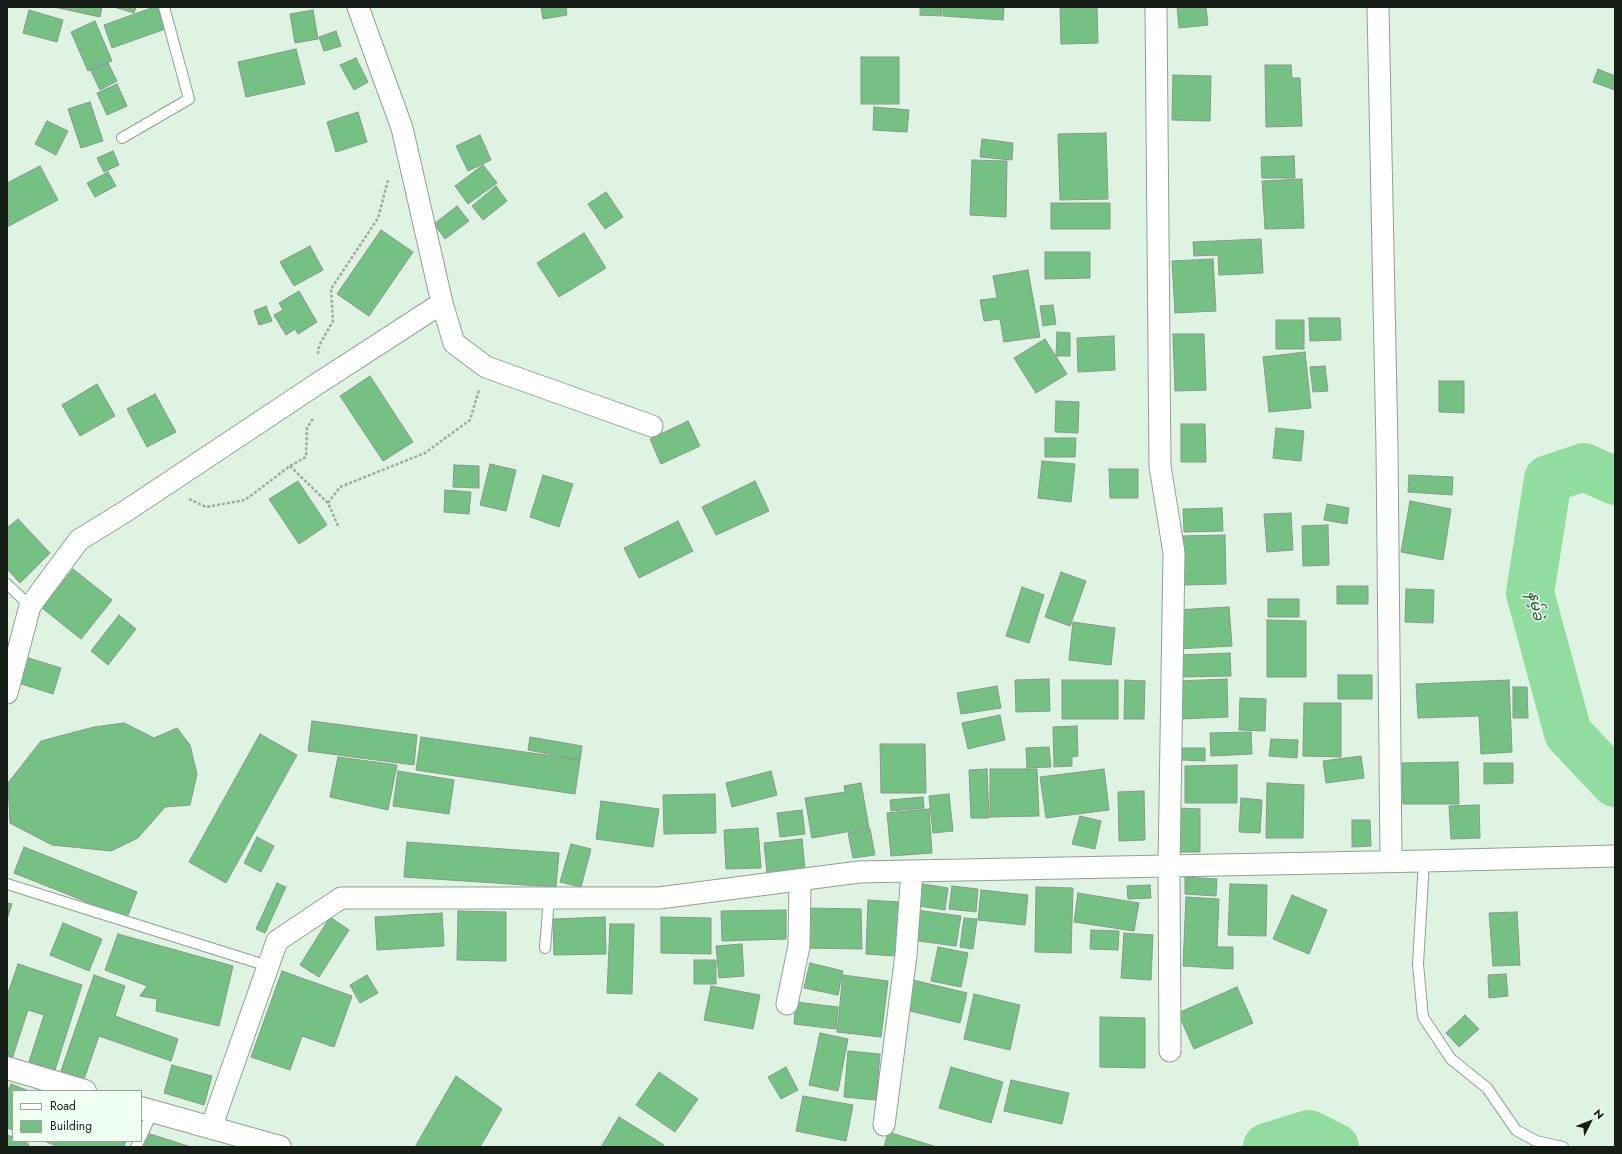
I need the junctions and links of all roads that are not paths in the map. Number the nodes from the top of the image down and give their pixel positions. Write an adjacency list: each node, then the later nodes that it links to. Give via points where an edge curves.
1 (164, 7): 6 (lane, via 189,98)
2 (359, 7): 3 (lane); 7 (street, via 402,128)
3 (362, 7)
4 (1156, 7): 15 (street, via 1160,466 1174,553)
5 (1378, 7): 13 (street, via 1387,447)
6 (122, 138)
7 (442, 303): 8 (street, via 454,343 486,367); 10 (street, via 79,540)
8 (652, 426)
9 (7, 584): 10 (lane)
10 (30, 606): 11 (street)
11 (7, 693)
12 (1615, 856): 14 (street)
13 (1391, 860): 14 (street); 15 (street)
14 (1424, 861): 31 (lane, via 1418,964 1423,1017 1451,1059 1487,1088 1516,1130 1536,1141)
15 (1169, 865): 16 (street); 23 (street)
16 (912, 871): 17 (street, via 859,872); 27 (street, via 906,955)
17 (800, 880): 19 (street, via 659,898); 22 (street, via 799,946)
18 (7, 884): 21 (lane)
19 (549, 898): 20 (lane); 21 (street, via 341,898 277,941)
20 (545, 948)
21 (268, 966): 28 (street)
22 (787, 1004)
23 (1170, 1051)
24 (7, 1068): 25 (street)
25 (81, 1090)
26 (147, 1109): 28 (street); 29 (lane)
27 (884, 1125)
28 (211, 1128): 30 (street)
29 (142, 1132)
30 (280, 1147)
31 (1563, 1147)

